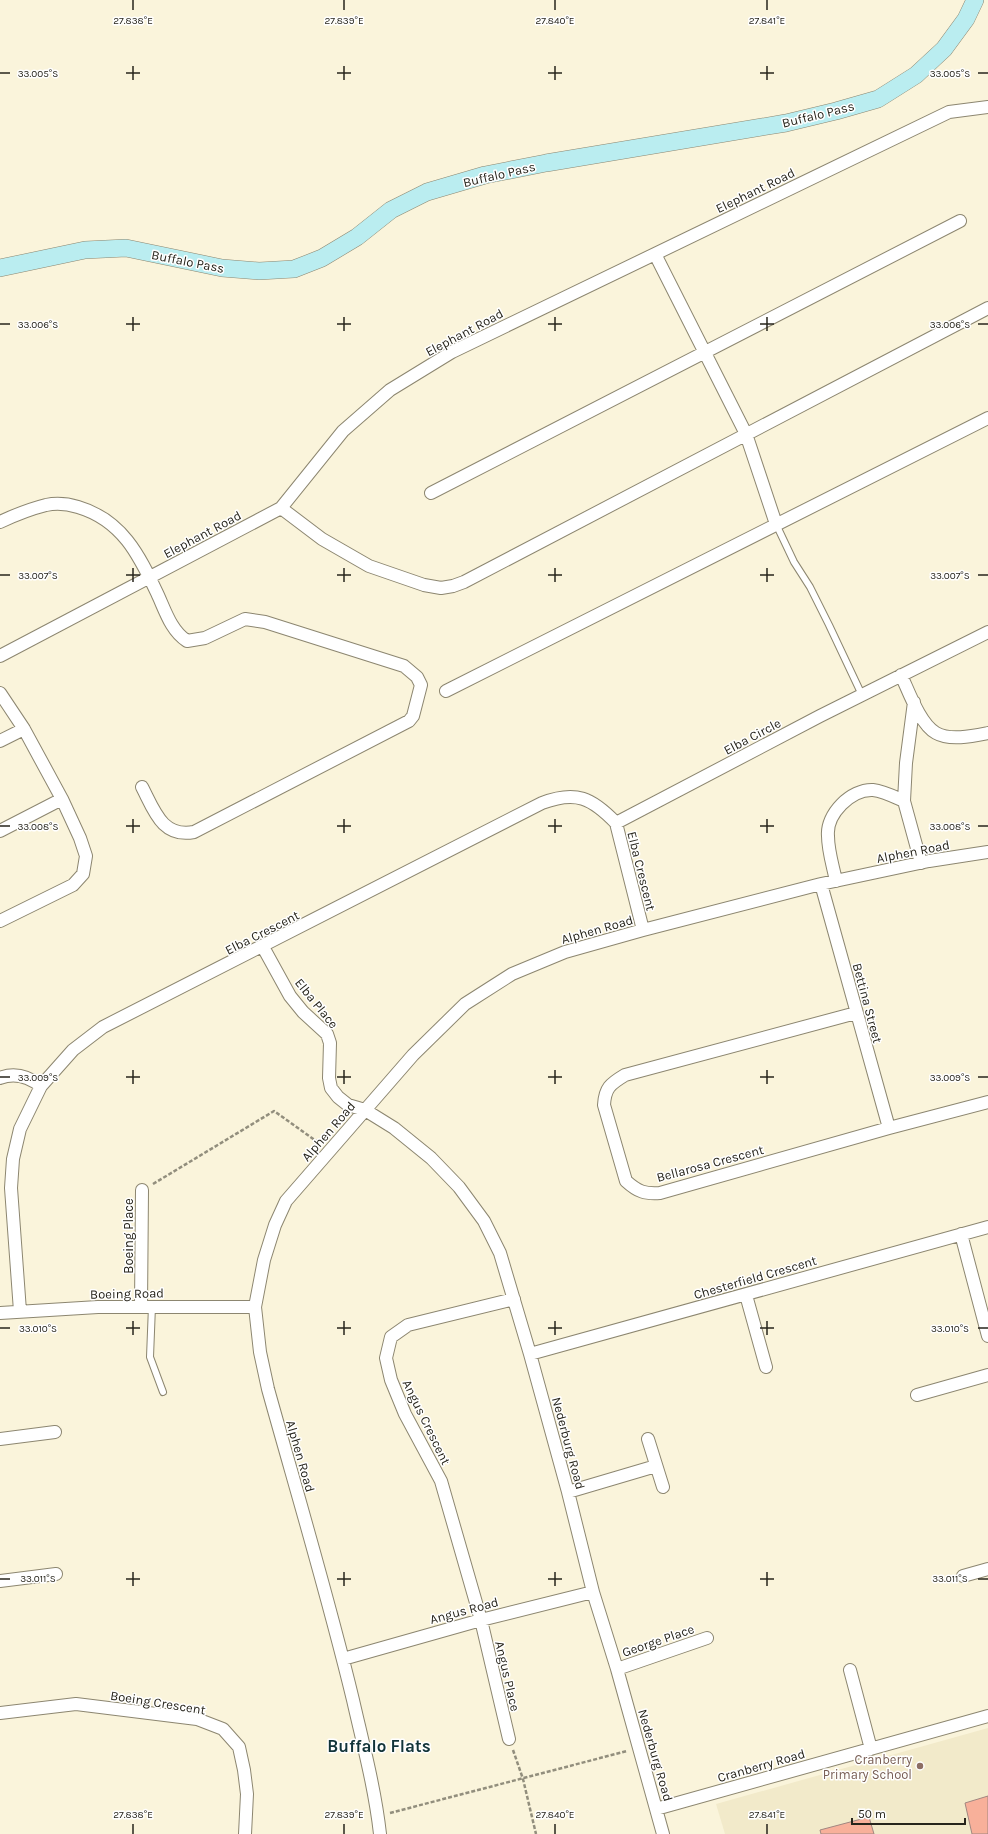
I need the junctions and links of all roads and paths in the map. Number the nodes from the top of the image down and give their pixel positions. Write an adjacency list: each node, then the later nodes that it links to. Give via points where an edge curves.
1 (975, 0): 5 (main road, Buffalo Pass, via 966,19 944,49 916,75 878,99 786,123 485,175 427,192 392,210 357,237 322,258 294,269 259,271 222,268 126,248 85,250)
2 (988, 107): 4 (street, Elephant Road, via 949,112)
3 (960, 221): 7 (street)
4 (655, 254): 7 (street); 11 (street, Elephant Road, via 452,352 390,390 343,431)
5 (0, 268)
6 (988, 308): 9 (street)
7 (704, 352): 9 (street); 10 (street)
8 (988, 418): 13 (street)
9 (746, 434): 11 (street, via 464,582 441,588 424,585 369,566 322,539); 13 (street)
10 (431, 494)
11 (281, 508): 14 (street, Elephant Road)
12 (0, 522): 14 (street, via 47,505 68,504 88,510 107,520 123,534)
13 (776, 524): 18 (street); 20 (lane, via 826,618)
14 (150, 578): 16 (street, Elephant Road); 25 (street, via 176,632 187,641 205,638 245,620 266,622 404,666 417,677 421,685 413,716 409,721 194,832 186,834 164,825)
15 (988, 632): 17 (street, Elba Circle)
16 (0, 656)
17 (901, 675): 20 (street, Elba Circle); 21 (street)
18 (446, 691)
19 (0, 692): 22 (street)
20 (862, 695): 28 (street, Elba Circle)
21 (914, 702): 23 (street, via 925,724 936,733 953,737); 27 (street)
22 (24, 729): 24 (street); 26 (street)
23 (988, 733)
24 (0, 741)
25 (142, 787)
26 (62, 799): 29 (street); 34 (street, via 86,856 83,874 73,885)
27 (904, 801): 31 (street); 32 (street, via 872,790 852,795 835,812 827,835)
28 (616, 823): 35 (street, Elba Crescent); 36 (street, Elba Crescent, via 606,812 592,803 577,797 559,797 542,803)
29 (0, 831)
30 (988, 852): 31 (street, Alphen Road)
31 (921, 863): 32 (street, Alphen Road)
32 (836, 881): 33 (street, Alphen Road)
33 (821, 884): 35 (street, Alphen Road); 37 (street, Bettina Street)
34 (0, 921)
35 (643, 930): 41 (street, Alphen Road, via 558,955 512,974 465,1004 413,1055)
36 (263, 947): 39 (street, Elba Crescent, via 103,1027 73,1050); 41 (street, Elba Place, via 290,996 327,1034 330,1043 331,1088 348,1105)
37 (856, 1013): 42 (street, Bettina Street); 42 (street, Bellarosa Crescent, via 625,1075 612,1083 605,1093 604,1106 626,1181 636,1190 646,1194)
38 (0, 1078): 39 (street, via 20,1075 32,1079)
39 (41, 1086): 51 (street, Elba Crescent, via 20,1129 10,1188)
40 (988, 1102): 42 (street, Bellarosa Crescent)
41 (366, 1110): 43 (street, Alphen Road); 48 (street, Nederburg Road, via 432,1158 459,1186 491,1234 500,1253)
42 (889, 1128)
43 (329, 1150): 44 (path, via 274,1111); 50 (street, Alphen Road, via 286,1201 264,1260)
44 (142, 1190): 49 (street, Boeing Place)
45 (988, 1226): 46 (street, Chesterfield Crescent)
46 (961, 1234): 47 (street, Chesterfield Crescent); 53 (street)
47 (746, 1295): 54 (street, Chesterfield Crescent); 55 (street)
48 (514, 1299): 54 (street, Nederburg Road); 70 (street, Angus Crescent, via 408,1324 391,1337 386,1358 391,1380 405,1414 441,1481)
49 (147, 1306): 50 (street, Boeing Road); 51 (street, Boeing Road); 57 (lane, via 150,1357)
50 (255, 1307): 72 (street, Alphen Road, via 260,1352 268,1389)
51 (20, 1311): 52 (street, Boeing Road)
52 (0, 1314)
53 (988, 1336)
54 (530, 1354): 64 (street, Nederburg Road)
55 (766, 1367)
56 (988, 1374): 58 (street)
57 (162, 1392)
58 (917, 1395)
59 (55, 1432): 60 (street)
60 (0, 1439)
61 (648, 1439): 62 (street)
62 (656, 1466): 63 (street); 64 (street)
63 (663, 1487)
64 (568, 1492): 69 (street, Nederburg Road)
65 (988, 1569): 67 (street)
66 (56, 1574): 68 (street)
67 (962, 1576)
68 (0, 1581)
69 (593, 1592): 70 (street, Angus Road); 73 (street, Nederburg Road)
70 (480, 1620): 72 (street, Angus Road); 77 (street, Angus Place)
71 (707, 1638): 73 (street, George Place)
72 (343, 1659): 82 (street, Alphen Road)
73 (618, 1669): 78 (street, Nederburg Road)
74 (850, 1670): 79 (street)
75 (0, 1713): 83 (street, Boeing Crescent, via 76,1704 197,1719 223,1729 239,1747 244,1770 247,1794)
76 (988, 1716): 79 (street, Cranberry Road)
77 (509, 1738): 80 (path)
78 (638, 1748): 80 (path); 81 (street, Nederburg Road)
79 (871, 1749): 81 (street, Cranberry Road)
80 (523, 1779): 82 (path); 85 (path)
81 (656, 1809): 86 (street, Nederburg Road)
82 (378, 1816): 84 (street, Alphen Road)
83 (245, 1834)
84 (380, 1834)
85 (536, 1834)
86 (663, 1834)

